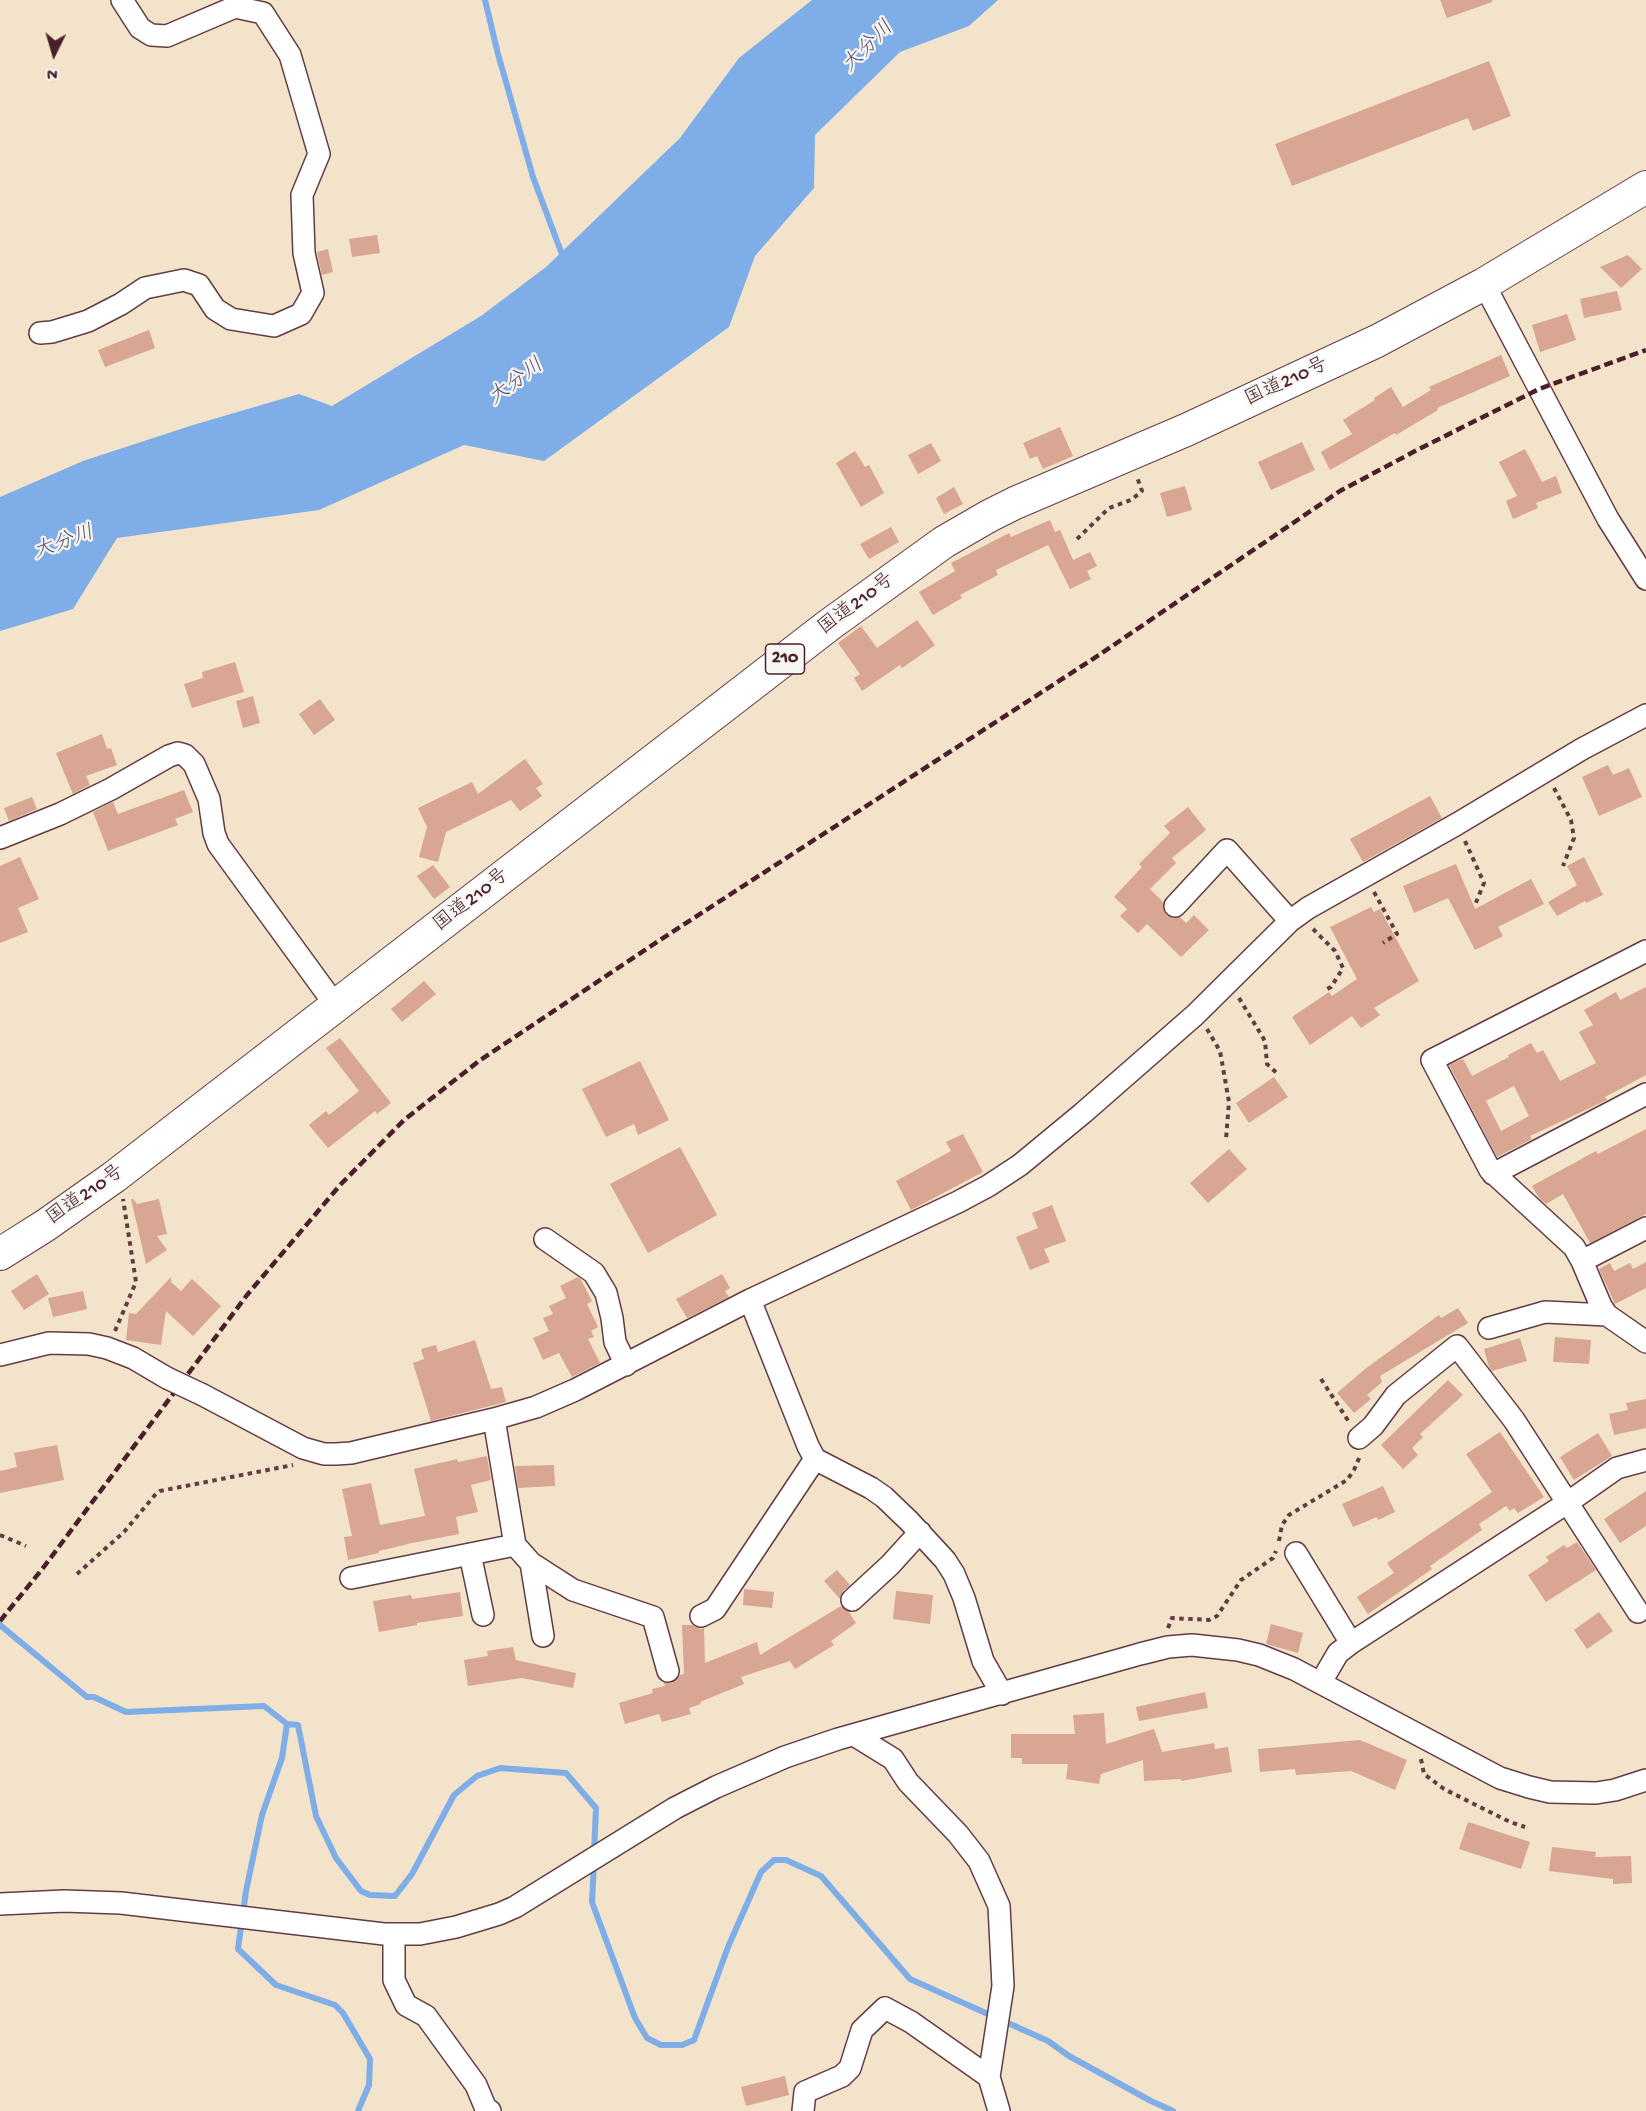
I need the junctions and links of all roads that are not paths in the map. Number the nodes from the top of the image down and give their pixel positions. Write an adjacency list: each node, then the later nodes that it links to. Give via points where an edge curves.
1 (122, 0): 4 (street, via 140,28 151,35 167,36 235,7 263,13 290,55 318,154 302,195 304,253 313,293 301,314 274,326 231,319 215,309 199,285 184,280 145,288 88,321)
2 (1646, 187): 3 (highway, 国道210号 / 210)
3 (1484, 284): 5 (street, via 1608,519); 11 (highway, 国道210号 / 210, via 1377,341 1186,430 1046,489 944,542 810,640)
4 (40, 333)
5 (1646, 579)
6 (1646, 715): 9 (street)
7 (0, 838): 11 (street, via 60,814 169,756 185,755 194,764 209,799 218,844)
8 (1174, 906): 9 (street, via 1227,850)
9 (1290, 921): 18 (street, via 1195,1015 1020,1165 958,1202)
10 (1646, 951): 13 (street, via 1432,1060)
11 (336, 1006): 16 (highway, 国道210号 / 210, via 114,1177)
12 (1646, 1094): 13 (street)
13 (1493, 1174): 17 (street, via 1566,1239)
14 (1646, 1228): 17 (street)
15 (545, 1239): 23 (street, via 594,1273 606,1293 615,1341)
16 (0, 1254)
17 (1582, 1261): 19 (street)
18 (750, 1300): 23 (street); 26 (street)
19 (1607, 1315): 20 (street, via 1545,1312); 21 (street)
20 (1489, 1328)
21 (1646, 1342)
22 (0, 1355): 24 (street, bridge, via 49,1343 107,1348 303,1448 320,1453 351,1453)
23 (626, 1365): 24 (street, via 557,1398)
24 (494, 1419): 30 (street)
25 (1359, 1438): 28 (street, via 1396,1395 1457,1346 1514,1419)
26 (815, 1459): 29 (street, via 871,1488); 38 (street, via 715,1609)
27 (1646, 1460): 28 (street, via 1617,1468)
28 (1567, 1503): 36 (street); 40 (street)
29 (920, 1532): 35 (street); 43 (street, via 954,1574 983,1660)
30 (515, 1545): 32 (street); 33 (street)
31 (1296, 1553): 40 (street)
32 (470, 1554): 34 (street); 37 (street)
33 (531, 1563): 39 (street); 41 (street, via 573,1590 653,1617)
34 (351, 1578)
35 (852, 1600)
36 (1638, 1612)
37 (483, 1615)
38 (701, 1616)
39 (543, 1636)
40 (1351, 1642): 42 (street, via 1338,1653)
41 (668, 1671)
42 (1321, 1682): 43 (street, via 1259,1655 1192,1645 1140,1654); 45 (street, via 1500,1778 1550,1791 1596,1793)
43 (1002, 1694): 44 (street)
44 (854, 1735): 47 (street, via 762,1766 695,1796 530,1900 500,1914 420,1934); 48 (street, via 893,1759 908,1782 958,1834 979,1861 999,1906 1003,1986)
45 (1646, 1780)
46 (0, 1904): 47 (street, via 121,1904)
47 (394, 1934): 49 (street, via 394,1980 406,2005 426,2016)
48 (989, 2077): 50 (street, via 885,2008 862,2030 850,2068 842,2076 805,2092); 51 (street)
49 (490, 2111)
50 (803, 2111)
51 (999, 2111)

